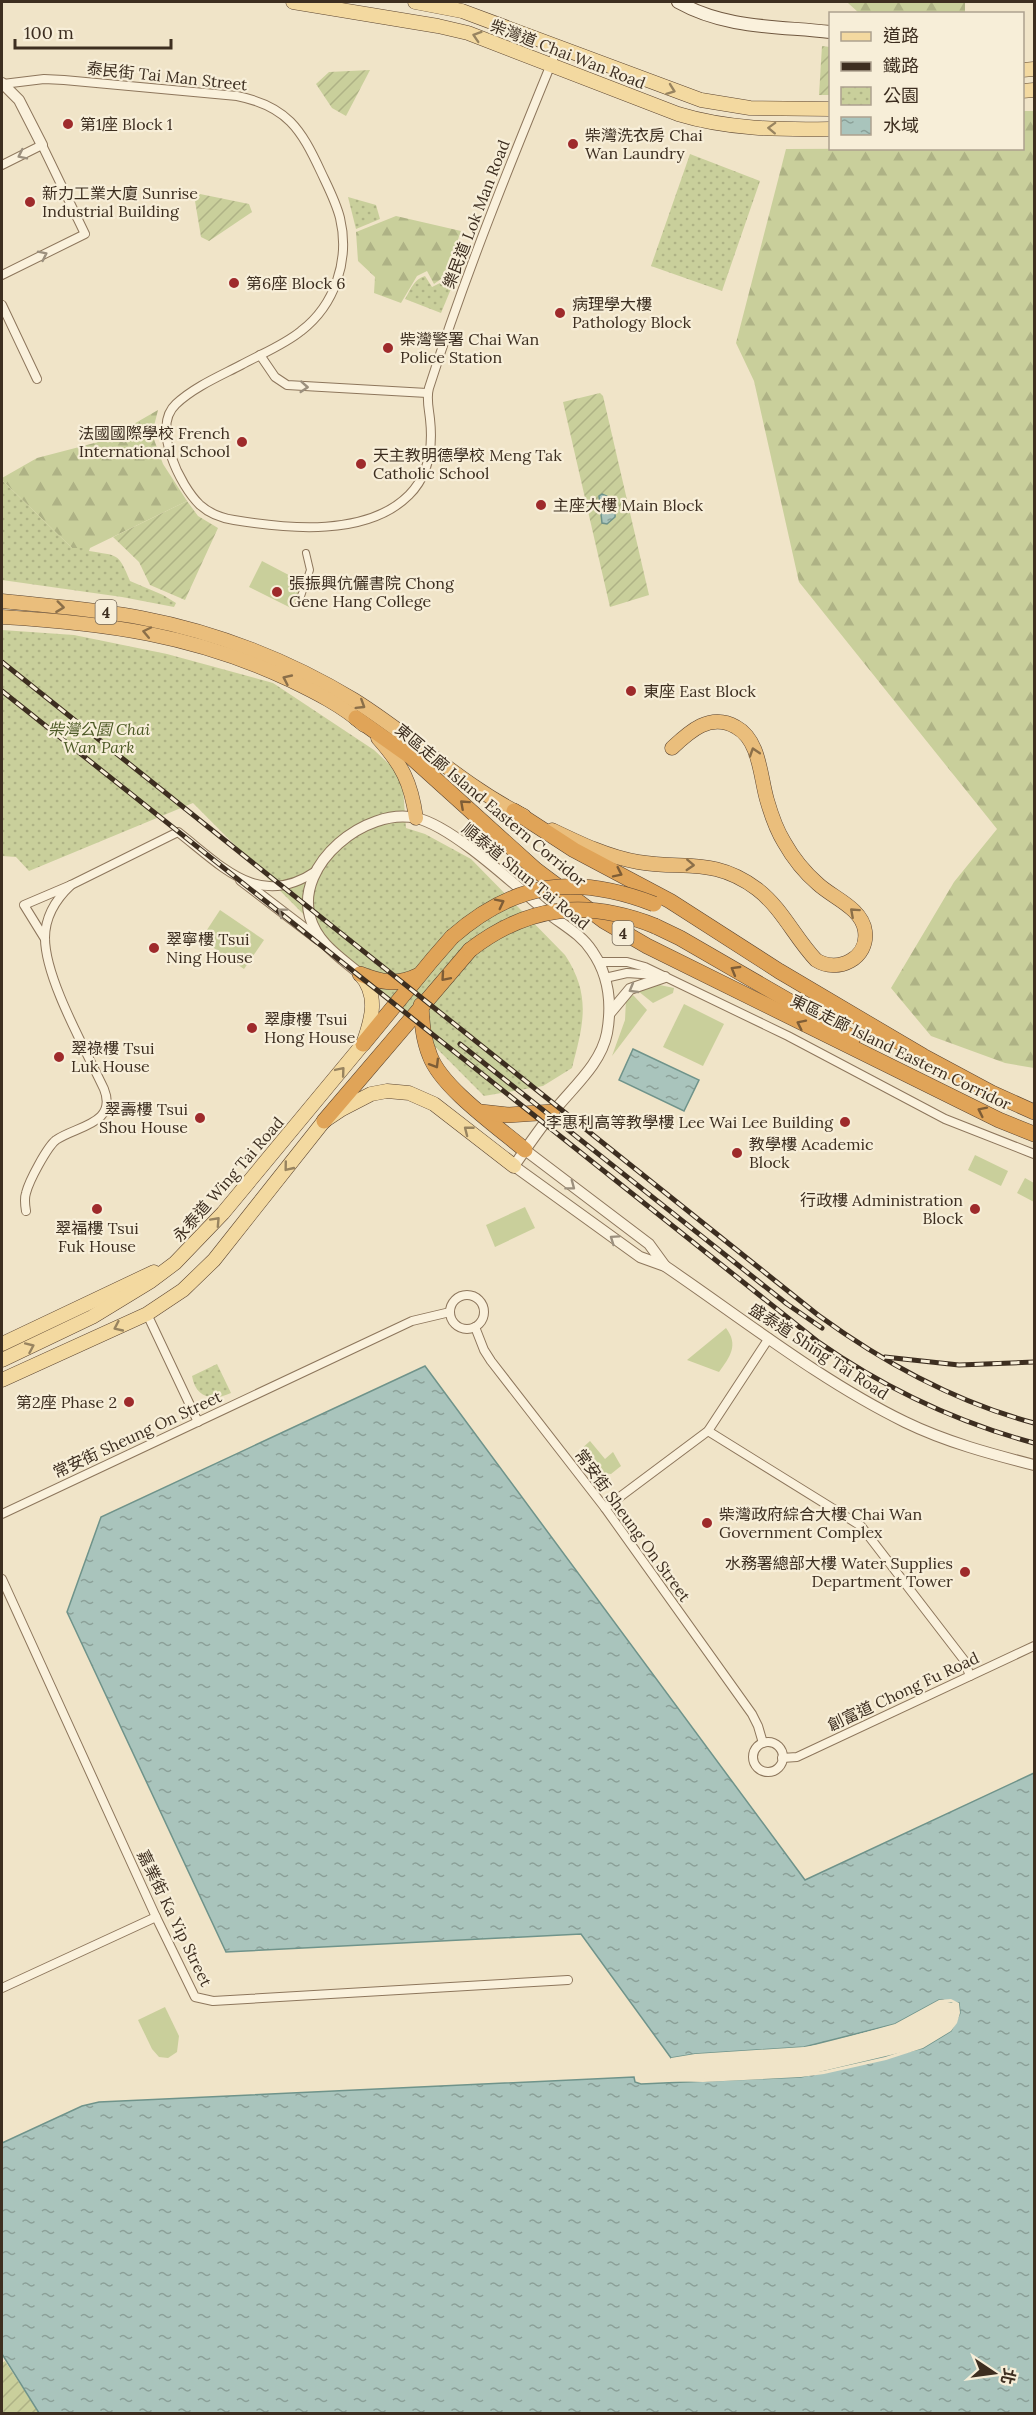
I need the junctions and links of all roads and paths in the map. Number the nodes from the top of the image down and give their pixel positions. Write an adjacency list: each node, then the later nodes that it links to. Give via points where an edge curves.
1 (293, 2): 6 (main road, 柴灣道 Chai Wan Road, one-way to 1, via 454,29)
2 (415, 2): 5 (main road, 柴灣道 Chai Wan Road, via 462,11)
3 (678, 2): 4 (main road, via 741,25)
4 (829, 32)
5 (558, 46): 6 (street, 樂民道 Lok Man Road); 8 (main road, 柴灣道 Chai Wan Road, one-way to 8, via 701,100 750,108)
6 (551, 64): 9 (main road, 柴灣道 Chai Wan Road, one-way to 6, via 707,122); 16 (street, 樂民道 Lok Man Road, via 488,222)
7 (2, 83): 10 (street, via 19,100); 14 (street, 泰民街 Tai Man Street, via 64,80 237,96 270,106 295,124 308,142 337,206 342,230 341,267 333,292 315,319 293,337)
8 (829, 109)
9 (829, 129)
10 (42, 145): 11 (street, one-way to 11); 12 (street, one-way to 10, via 85,234)
11 (2, 165)
12 (2, 275)
13 (2, 305): 15 (street)
14 (260, 355): 16 (street, one-way to 16, via 275,377 286,385); 16 (street, 泰民街 Tai Man Street, via 183,399 166,421 167,445 189,491 204,508 225,518 311,528 339,526 383,513 401,503 416,487 429,460)
15 (37, 379)
16 (427, 393)
17 (306, 553): 19 (street, via 310,570)
18 (2, 601): 23 (highway, 東區走廊 Island Eastern Corridor / 4, one-way to 23, via 160,622 269,657 355,701)
19 (299, 602)
20 (2, 617): 21 (highway, 東區走廊 Island Eastern Corridor / 4, one-way to 20, via 244,659 198,644 96,624)
21 (356, 718): 24 (highway, via 402,768 411,789); 41 (highway, 東區走廊 Island Eastern Corridor / 4, one-way to 21, via 647,946 604,921 536,870 411,758)
22 (672, 748): 23 (highway, one-way to 22, via 569,838 626,859 702,866 730,873 765,896 820,962 837,966 856,957 865,941 862,919 818,885 788,849 771,814 756,753 746,735 730,724 707,723 695,727)
23 (514, 811): 33 (highway, 東區走廊 Island Eastern Corridor / 4, one-way to 33, via 670,901)
24 (416, 818): 25 (street, 順泰道 Shun Tai Road, via 389,818 354,830); 32 (street, 順泰道 Shun Tai Road, via 459,841 570,927)
25 (319, 869): 26 (street, via 291,885 266,886); 31 (street, via 308,905)
26 (241, 880): 27 (street, via 178,832); 31 (street, one-way to 26)
27 (71, 885): 28 (street, via 24,904); 29 (street)
28 (31, 916): 29 (street, via 40,922); 30 (street)
29 (49, 916): 30 (street)
30 (45, 939): 50 (street, via 56,986 106,1095 106,1109 97,1120 51,1145 27,1189)
31 (323, 943): 34 (street)
32 (599, 962): 36 (street, via 645,966); 37 (street, 順泰道 Shun Tai Road)
33 (780, 971): 35 (highway, one-way to 33, bridge, via 453,937 497,904 525,892 575,886 601,888 654,904); 44 (highway, 東區走廊 Island Eastern Corridor / 4, via 965,1079)
34 (360, 974): 35 (highway, via 396,983); 40 (main road, via 370,987 373,1010)
35 (420, 975): 40 (highway)
36 (666, 977): 37 (street, via 627,973); 39 (street, one-way to 39, via 630,989); 48 (street, via 945,1119)
37 (605, 978): 39 (street, 順泰道 Shun Tai Road)
38 (421, 1005): 41 (highway, one-way to 38, bridge, via 690,944 628,916 597,910 549,912 505,926 470,950); 42 (highway, one-way to 42, via 430,1058 444,1078); 45 (highway)
39 (610, 1013): 43 (street, 順泰道 Shun Tai Road, via 600,1055)
40 (363, 1044): 51 (main road, 永泰道 Wing Tai Road, one-way to 40, via 223,1213)
41 (930, 1085): 46 (highway, 東區走廊 Island Eastern Corridor / 4, one-way to 41)
42 (481, 1112): 43 (highway); 47 (highway)
43 (552, 1112): 47 (street, 順泰道 Shun Tai Road)
44 (1035, 1112)
45 (324, 1121): 49 (main road, one-way to 45, via 434,1104 409,1093 371,1094); 54 (main road, one-way to 54, via 204,1271)
46 (1035, 1134)
47 (525, 1150): 49 (street, 順泰道 Shun Tai Road); 52 (street, 盛泰道 Shing Tai Road, one-way to 52, via 649,1244)
48 (1035, 1154)
49 (514, 1166): 52 (street, 盛泰道 Shing Tai Road, one-way to 49, via 640,1257)
50 (26, 1211)
51 (176, 1263): 57 (main road); 58 (main road, 永泰道 Wing Tai Road, one-way to 51, via 59,1334)
52 (665, 1266): 56 (street, 盛泰道 Shing Tai Road)
53 (450, 1312): 55 (street, via 459,1327); 55 (street, via 457,1298 473,1297 481,1303 483,1313); 60 (street, 常安街 Sheung On Street, via 412,1321)
54 (147, 1314): 59 (main road, one-way to 59); 60 (street)
55 (475, 1327): 63 (street, 常安街 Sheung On Street, via 491,1361)
56 (769, 1338): 61 (street); 62 (street, 盛泰道 Shing Tai Road, via 840,1386 905,1422 947,1440)
57 (2, 1344)
58 (2, 1360)
59 (2, 1380)
60 (198, 1422): 64 (street, 常安街 Sheung On Street)
61 (708, 1431): 63 (street); 67 (street, via 861,1526 964,1660)
62 (1035, 1465)
63 (605, 1508): 68 (street, 常安街 Sheung On Street, via 752,1714)
64 (2, 1514)
65 (2, 1579): 70 (street, 嘉業街 Ka Yip Street)
66 (1035, 1646): 67 (street, 創富道 Chong Fu Road)
67 (970, 1676): 69 (street, 創富道 Chong Fu Road, via 797,1757)
68 (763, 1743): 69 (street, via 778,1747); 69 (street, via 753,1756 758,1768 772,1772 780,1766)
69 (782, 1758)
70 (156, 1917): 71 (street, 嘉業街 Ka Yip Street, via 192,1993 205,2001); 72 (street)
71 (568, 1980)
72 (2, 1988)

